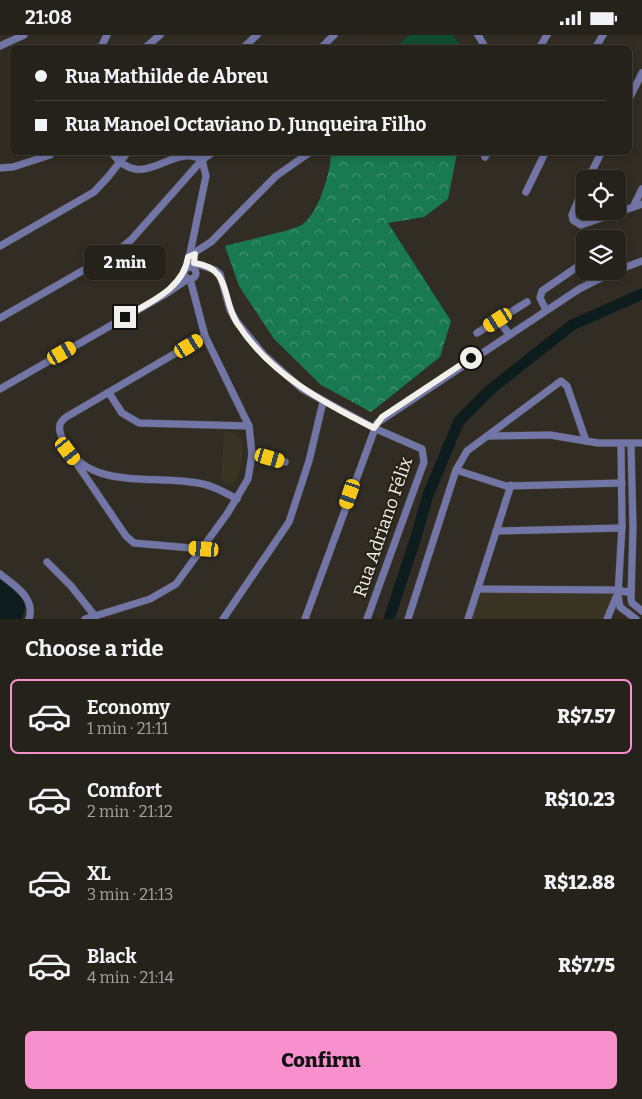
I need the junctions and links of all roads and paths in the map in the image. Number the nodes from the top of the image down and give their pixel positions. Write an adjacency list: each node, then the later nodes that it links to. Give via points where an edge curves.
1 (24, 35): 8 (street)
2 (160, 35): 5 (street)
3 (257, 35): 6 (street)
4 (334, 35): 7 (street)
5 (148, 45)
6 (246, 45)
7 (324, 45)
8 (0, 46)
9 (642, 73): 10 (street)
10 (632, 93)
11 (50, 155): 20 (street)
12 (114, 155): 19 (street)
13 (125, 155): 19 (street)
14 (209, 155): 18 (street)
15 (306, 155): 29 (street, via 276,176)
16 (544, 155): 23 (street)
17 (600, 155): 21 (street)
18 (202, 160): 19 (street, via 190,155 142,170 131,169); 31 (street, via 206,176); 39 (street, via 117,251)
19 (118, 161): 30 (street, via 94,191)
20 (0, 169)
21 (592, 170)
22 (642, 189): 26 (street)
23 (526, 192)
24 (642, 204): 26 (street)
25 (576, 205): 28 (street, via 573,220 581,225)
26 (633, 207): 27 (street)
27 (626, 209)
28 (595, 220)
29 (211, 243): 31 (street); 35 (street)
30 (0, 246)
31 (192, 255): 35 (street)
32 (642, 261): 33 (street)
33 (626, 267)
34 (576, 268): 38 (street, via 542,291 540,299)
35 (192, 271): 43 (street); 44 (street, via 164,295); 46 (street, via 220,274 230,310 248,337 302,389)
36 (597, 280): 38 (street)
37 (527, 302): 40 (street)
38 (546, 310): 42 (street)
39 (0, 318)
40 (498, 320): 41 (street); 42 (street)
41 (477, 333)
42 (509, 334): 48 (street, via 382,417)
43 (205, 336): 45 (street); 47 (street)
44 (0, 389)
45 (109, 393): 47 (street, via 122,413 139,423); 55 (street, via 59,424 63,442)
46 (323, 402): 48 (street); 73 (street, via 309,461 289,522)
47 (249, 426): 54 (street)
48 (374, 428): 74 (street); 75 (street, Rua Adriano Félix, via 420,446 424,462)
49 (489, 436): 50 (street, via 550,435); 50 (street, via 563,381); 57 (street, via 467,451)
50 (586, 441): 52 (street)
51 (642, 443): 53 (street)
52 (621, 444): 53 (street); 58 (street)
53 (630, 444): 68 (street)
54 (252, 454): 56 (street); 60 (street, via 248,479)
55 (75, 460): 60 (street, via 103,474 200,483); 63 (street, via 134,543)
56 (285, 462)
57 (456, 470): 59 (street); 76 (street)
58 (622, 483): 59 (street); 61 (street)
59 (511, 485): 62 (street)
60 (237, 499): 63 (street)
61 (622, 528): 62 (street); 67 (street)
62 (496, 531): 66 (street)
63 (204, 549): 70 (street, via 176,584 162,593)
64 (47, 562): 70 (street)
65 (0, 574): 71 (street, via 23,592 30,605)
66 (478, 589): 67 (street); 77 (street)
67 (618, 590): 68 (street); 78 (street); 79 (street, via 620,607)
68 (631, 590): 69 (street, via 632,603)
69 (642, 611)
70 (95, 616): 72 (street)
71 (29, 619)
72 (85, 619)
73 (223, 619)
74 (305, 619)
75 (368, 619)
76 (408, 619)
77 (468, 619)
78 (607, 619)
79 (636, 619)

